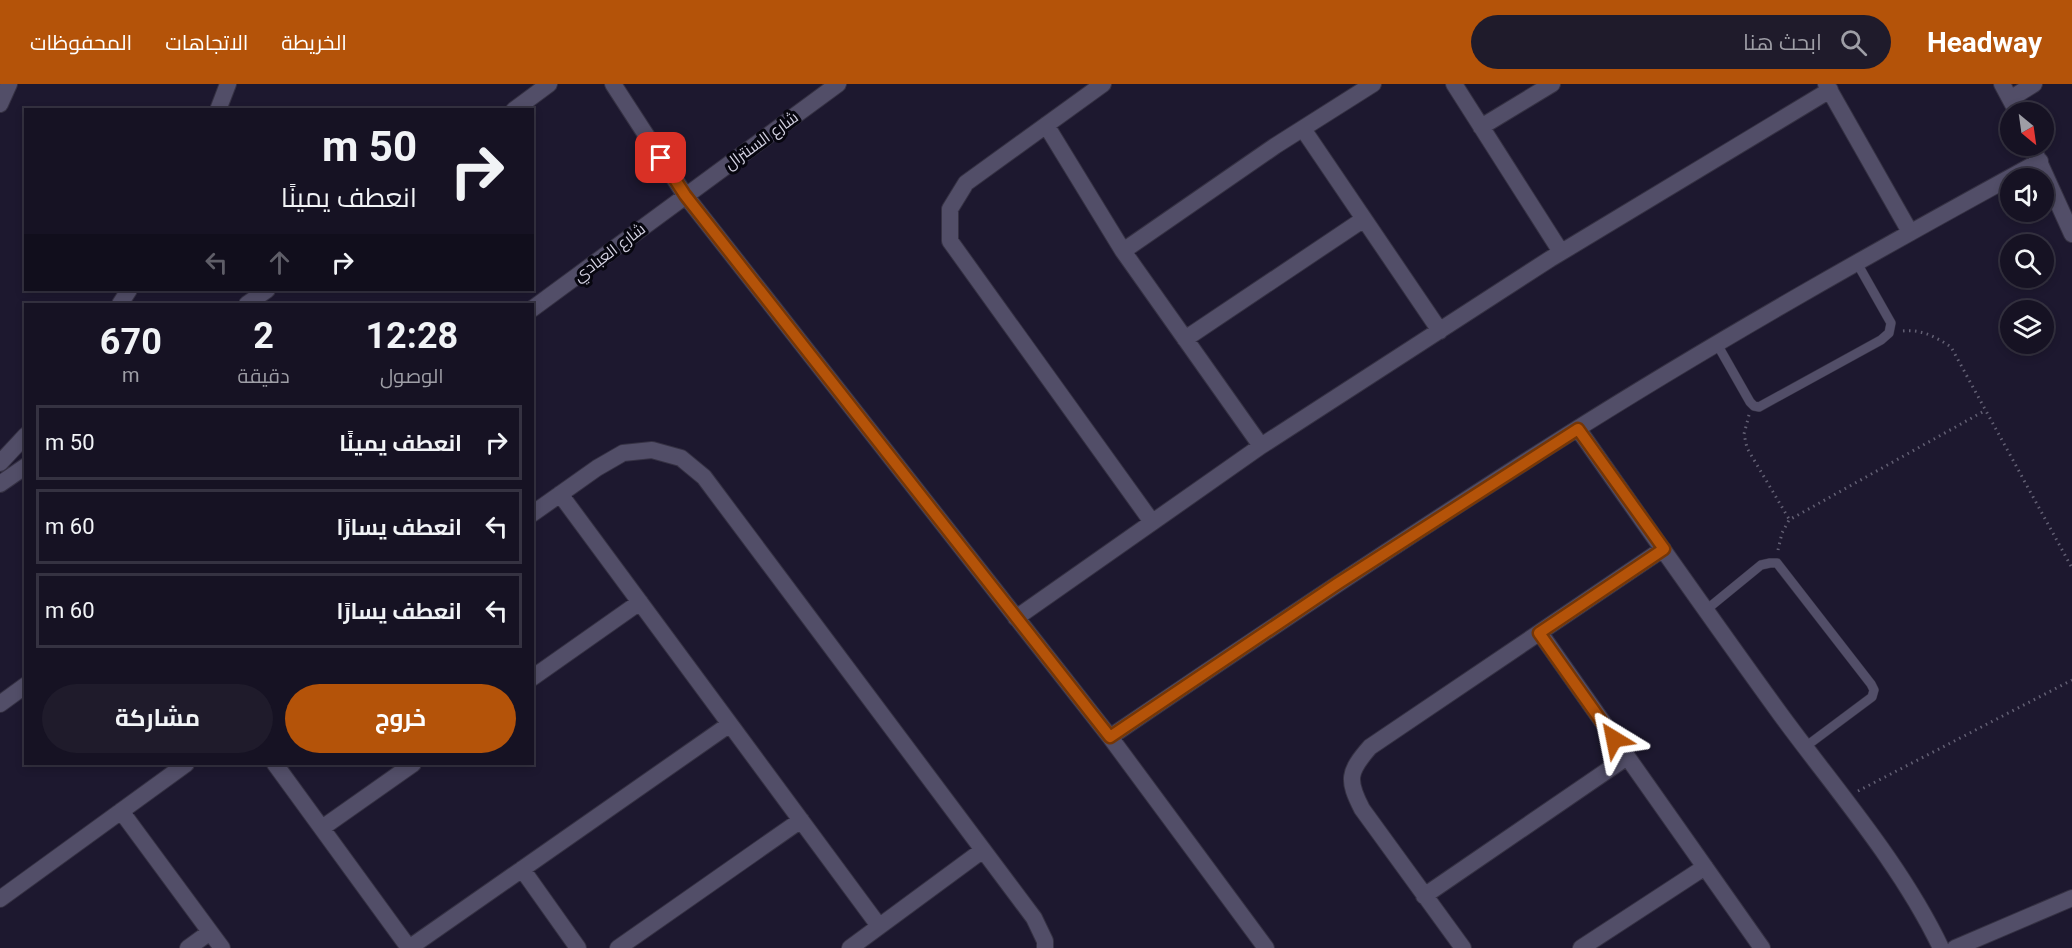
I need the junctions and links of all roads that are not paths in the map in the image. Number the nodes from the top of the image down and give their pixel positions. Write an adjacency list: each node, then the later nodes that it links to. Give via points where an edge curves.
1 (9, 84): 15 (street)
2 (228, 84): 16 (street)
3 (549, 84): 17 (street)
4 (613, 84): 23 (street)
5 (838, 84): 23 (street, شارع السنترال)
6 (1103, 84): 18 (street)
7 (1373, 84): 20 (street)
8 (1454, 84): 19 (street)
9 (1552, 84): 19 (street)
10 (2002, 84): 13 (street)
11 (2034, 84): 14 (street)
12 (1828, 87): 25 (street); 28 (street)
13 (2012, 102)
14 (2018, 102)
15 (0, 104)
16 (219, 108)
17 (517, 108)
18 (1046, 125): 27 (street); 44 (street, via 966,183 950,209 950,241)
19 (1481, 127): 28 (street)
20 (1303, 129): 24 (street); 27 (street)
21 (2037, 156): 22 (street)
22 (2040, 161): 25 (street); 26 (street)
23 (685, 195): 32 (street, شارع العبادي); 48 (street)
24 (1364, 219): 33 (street); 34 (street)
25 (1910, 232): 29 (street)
26 (2072, 234)
27 (1123, 251): 34 (street)
28 (1561, 252): 33 (street)
29 (1857, 263): 35 (street); 35 (lane, via 1891,323 1889,333 1881,340 1764,406 1754,406)
30 (266, 291): 31 (street)
31 (248, 303)
32 (534, 308)
33 (1440, 331): 38 (street)
34 (1185, 339): 38 (street)
35 (1717, 344): 36 (street)
36 (1578, 429): 45 (street); 54 (street, via 1337,584)
37 (24, 437): 39 (street)
38 (1261, 446): 44 (street)
39 (0, 464)
40 (24, 467): 41 (street)
41 (0, 484)
42 (560, 494): 43 (street); 46 (street); 63 (street, via 623,453 652,450 681,458 704,477)
43 (534, 513)
44 (1152, 522): 48 (street)
45 (1664, 549): 47 (street); 49 (street)
46 (640, 602): 50 (street); 53 (street)
47 (1706, 610): 55 (street); 55 (lane, via 1761,565 1777,563 1865,675 1874,690 1872,697)
48 (1016, 618): 54 (street)
49 (1539, 633): 56 (street); 66 (street, via 1370,747 1354,765 1352,788 1357,799)
50 (534, 677)
51 (24, 686): 52 (street)
52 (0, 704)
53 (730, 724): 61 (street); 65 (street)
54 (1110, 737): 78 (street)
55 (1805, 747): 82 (street, via 1889,860)
56 (1626, 757): 64 (street); 66 (street)
57 (185, 765): 60 (street)
58 (276, 765): 62 (street)
59 (412, 765): 62 (street)
60 (121, 811): 68 (street); 70 (street)
61 (801, 820): 69 (street); 75 (street)
62 (322, 828): 73 (street)
63 (983, 850): 69 (street); 77 (street, via 1034,918)
64 (1705, 867): 80 (street); 81 (street)
65 (522, 869): 73 (street); 74 (street)
66 (1424, 896): 79 (street)
67 (2072, 898): 83 (street)
68 (0, 899)
69 (879, 926): 76 (street)
70 (210, 932): 71 (street); 72 (street)
71 (188, 948)
72 (222, 948)
73 (409, 948)
74 (578, 948)
75 (618, 948)
76 (850, 948)
77 (1045, 948)
78 (1266, 948)
79 (1463, 948)
80 (1581, 948)
81 (1762, 948)
82 (1941, 948)
83 (1955, 948)

